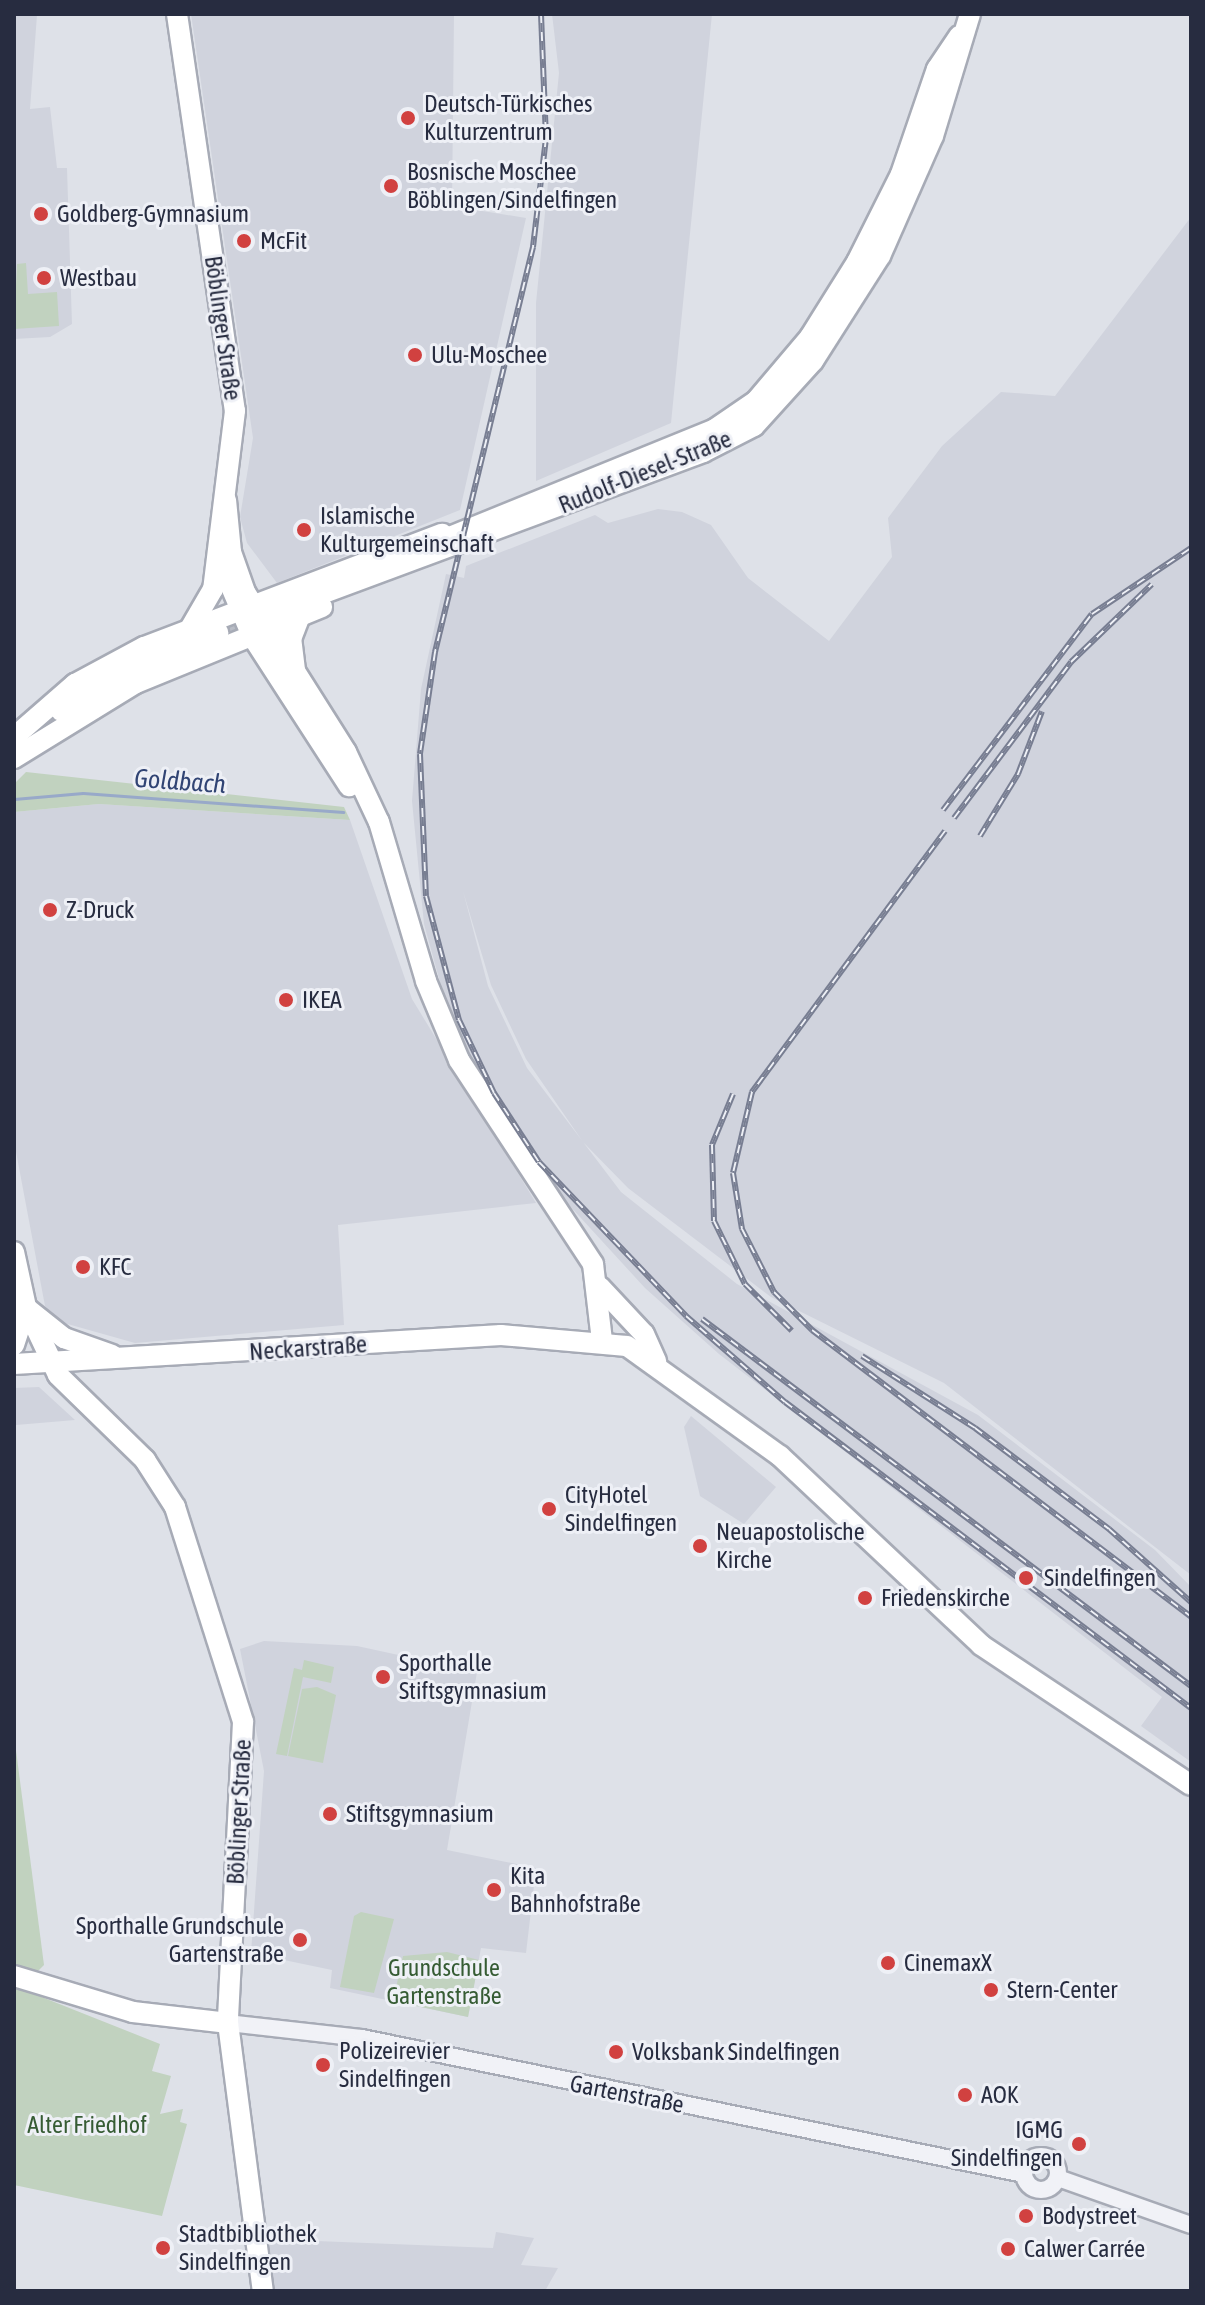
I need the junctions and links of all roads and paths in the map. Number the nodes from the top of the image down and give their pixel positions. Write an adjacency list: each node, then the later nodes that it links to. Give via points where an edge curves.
1 (177, 14): 3 (main road, Böblinger Straße, via 233,387)
2 (969, 14): 4 (main road, Rudolf-Diesel-Straße, via 937,69 911,149 864,250 810,337 756,401 705,433); 4 (main road, Rudolf-Diesel-Straße, via 899,218 846,314 777,404 722,445)
3 (226, 500): 5 (main road, Böblinger Straße); 6 (main road, Böblinger Straße)
4 (456, 538): 6 (main road); 7 (main road, Rudolf-Diesel-Straße); 8 (main road, Rudolf-Diesel-Straße)
5 (216, 546): 6 (main road, Böblinger Straße); 9 (main road, Böblinger Straße)
6 (244, 608): 8 (main road, Böblinger Straße); 9 (main road)
7 (300, 616): 8 (main road, Rudolf-Diesel-Straße); 10 (main road, via 291,647)
8 (263, 626): 9 (main road); 10 (main road); 13 (main road)
9 (210, 632): 11 (main road, via 127,671); 12 (main road)
10 (297, 678): 13 (main road, via 354,769)
11 (29, 728): 12 (main road)
12 (14, 756)
13 (392, 870): 15 (main road, via 459,1060 593,1264)
14 (14, 1252): 16 (main road, Böblinger Straße)
15 (600, 1287): 17 (main road); 21 (main road, via 644,1334)
16 (26, 1307): 18 (main road); 19 (main road, via 64,1338); 22 (main road, Böblinger Straße)
17 (602, 1341): 19 (main road, Neckarstraße, via 501,1335); 21 (main road, Neckarstraße)
18 (14, 1345)
19 (126, 1360): 20 (main road, Neckarstraße)
20 (101, 1361): 22 (main road, Neckarstraße); 24 (main road, via 85,1383)
21 (656, 1361): 25 (main road, via 780,1456 970,1636)
22 (51, 1363): 23 (main road, Neckarstraße); 24 (main road, Böblinger Straße)
23 (14, 1364)
24 (83, 1401): 27 (main road, Böblinger Straße, via 145,1460 175,1507 243,1722)
25 (1191, 1785)
26 (14, 1976): 27 (main road, via 133,2012)
27 (228, 2023): 28 (street, Gartenstraße, via 301,2027); 31 (main road, Böblinger Straße)
28 (1024, 2174): 29 (street, Gartenstraße, via 1040,2190); 29 (street, via 1030,2160 1045,2157)
29 (1058, 2178): 30 (street)
30 (1191, 2225)
31 (263, 2291)

